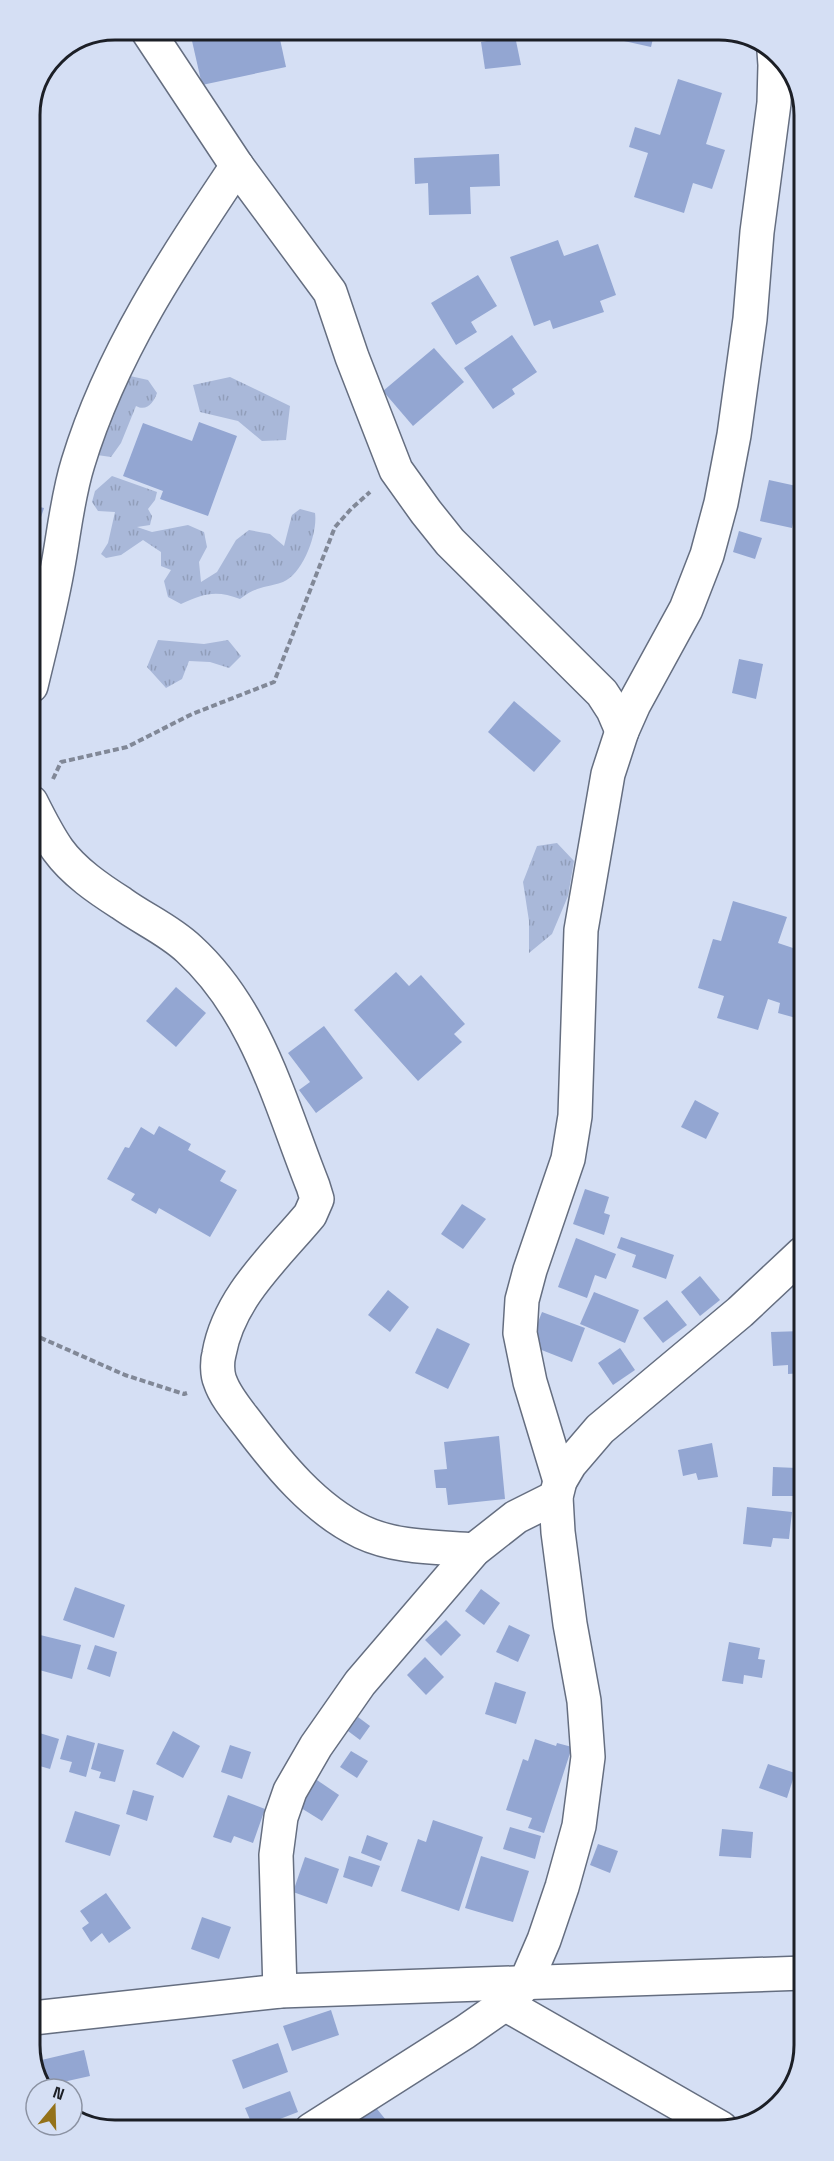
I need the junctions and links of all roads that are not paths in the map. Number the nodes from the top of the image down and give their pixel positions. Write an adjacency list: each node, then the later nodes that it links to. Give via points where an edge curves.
1 (154, 40): 3 (street)
2 (775, 67): 5 (street, via 750,319 721,503 707,555 686,609)
3 (237, 166): 4 (street, via 141,315 104,391 69,494); 5 (street, via 330,292 396,470 450,542 602,693)
4 (41, 644)
5 (622, 731): 8 (street, via 608,774 581,930 572,1142 522,1299 520,1333)
6 (41, 819): 9 (street, via 59,851 91,882 161,928 212,973 252,1033 271,1072 316,1195 310,1215 238,1301 223,1335 218,1356 219,1379 236,1408 300,1486 334,1515 362,1532 406,1545)
7 (794, 1261): 8 (street, via 600,1429 570,1464)
8 (558, 1489): 9 (street); 12 (street, via 570,1624 584,1701 588,1757 579,1826 551,1919)
9 (474, 1550): 11 (street, via 360,1683 290,1791 281,1817 276,1855)
10 (794, 1974): 12 (street)
11 (280, 1991): 12 (street); 13 (street)
12 (515, 1994): 14 (street); 15 (street)
13 (40, 2017)
14 (326, 2120)
15 (709, 2120)

